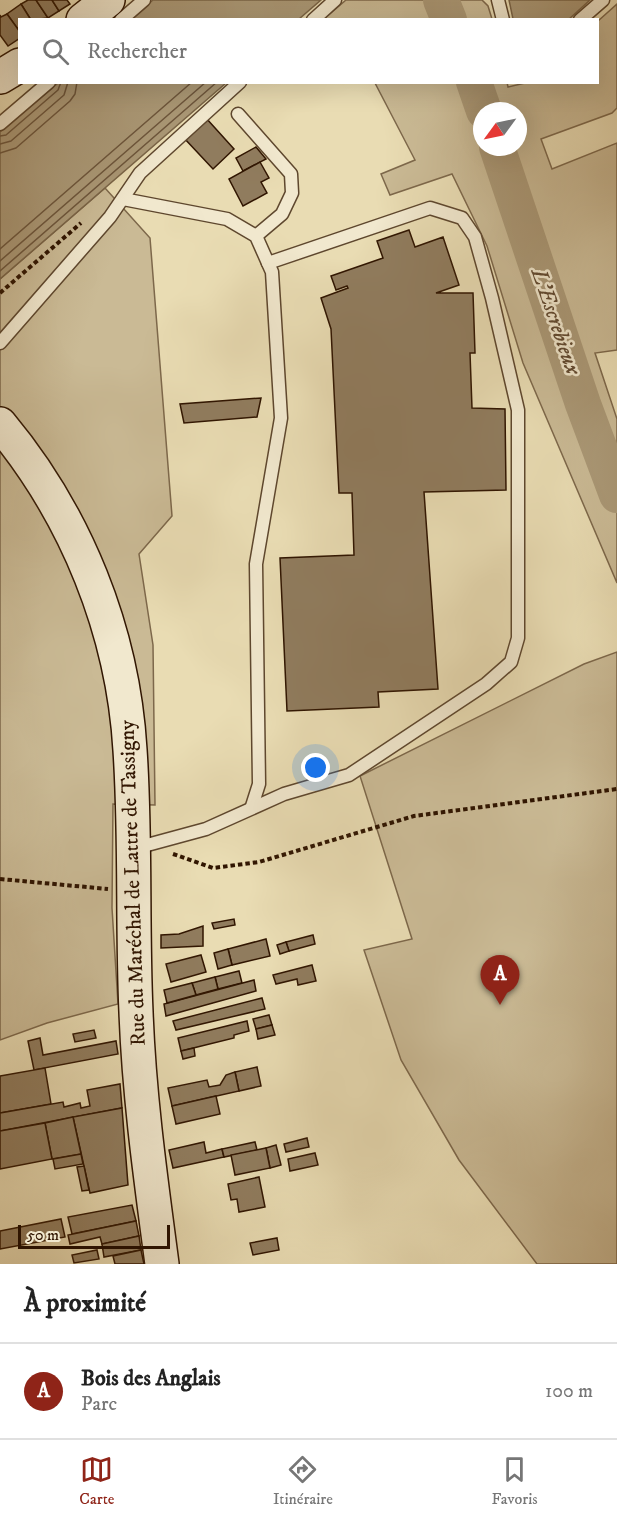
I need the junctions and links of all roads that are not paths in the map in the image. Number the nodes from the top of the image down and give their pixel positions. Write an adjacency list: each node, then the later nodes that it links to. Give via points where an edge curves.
1 (108, 0): 6 (street)
2 (144, 0): 7 (lane)
3 (335, 0): 8 (lane)
4 (498, 0): 9 (lane)
5 (603, 0): 10 (lane)
6 (86, 18)
7 (123, 18)
8 (315, 18)
9 (502, 18)
10 (582, 18)
11 (18, 65): 12 (street)
12 (0, 77)
13 (47, 84): 16 (lane)
14 (238, 84): 17 (lane, via 140,173)
15 (238, 114): 18 (lane, via 291,174 292,193 282,214)
16 (0, 124)
17 (123, 198): 18 (lane, via 227,219); 20 (lane)
18 (256, 236): 19 (lane)
19 (268, 263): 22 (lane, via 272,272 281,418 256,564 260,784); 22 (lane, via 430,208 462,218 475,237 518,410 518,638 511,662 486,684 349,775)
20 (0, 343)
21 (0, 424): 23 (street, Rue du Maréchal de Lattre de Tassigny, via 56,502 101,605 126,710)
22 (252, 806): 23 (lane, via 206,829)
23 (135, 848): 24 (street, Rue du Maréchal de Lattre de Tassigny, via 132,891 137,1035)
24 (162, 1264)

